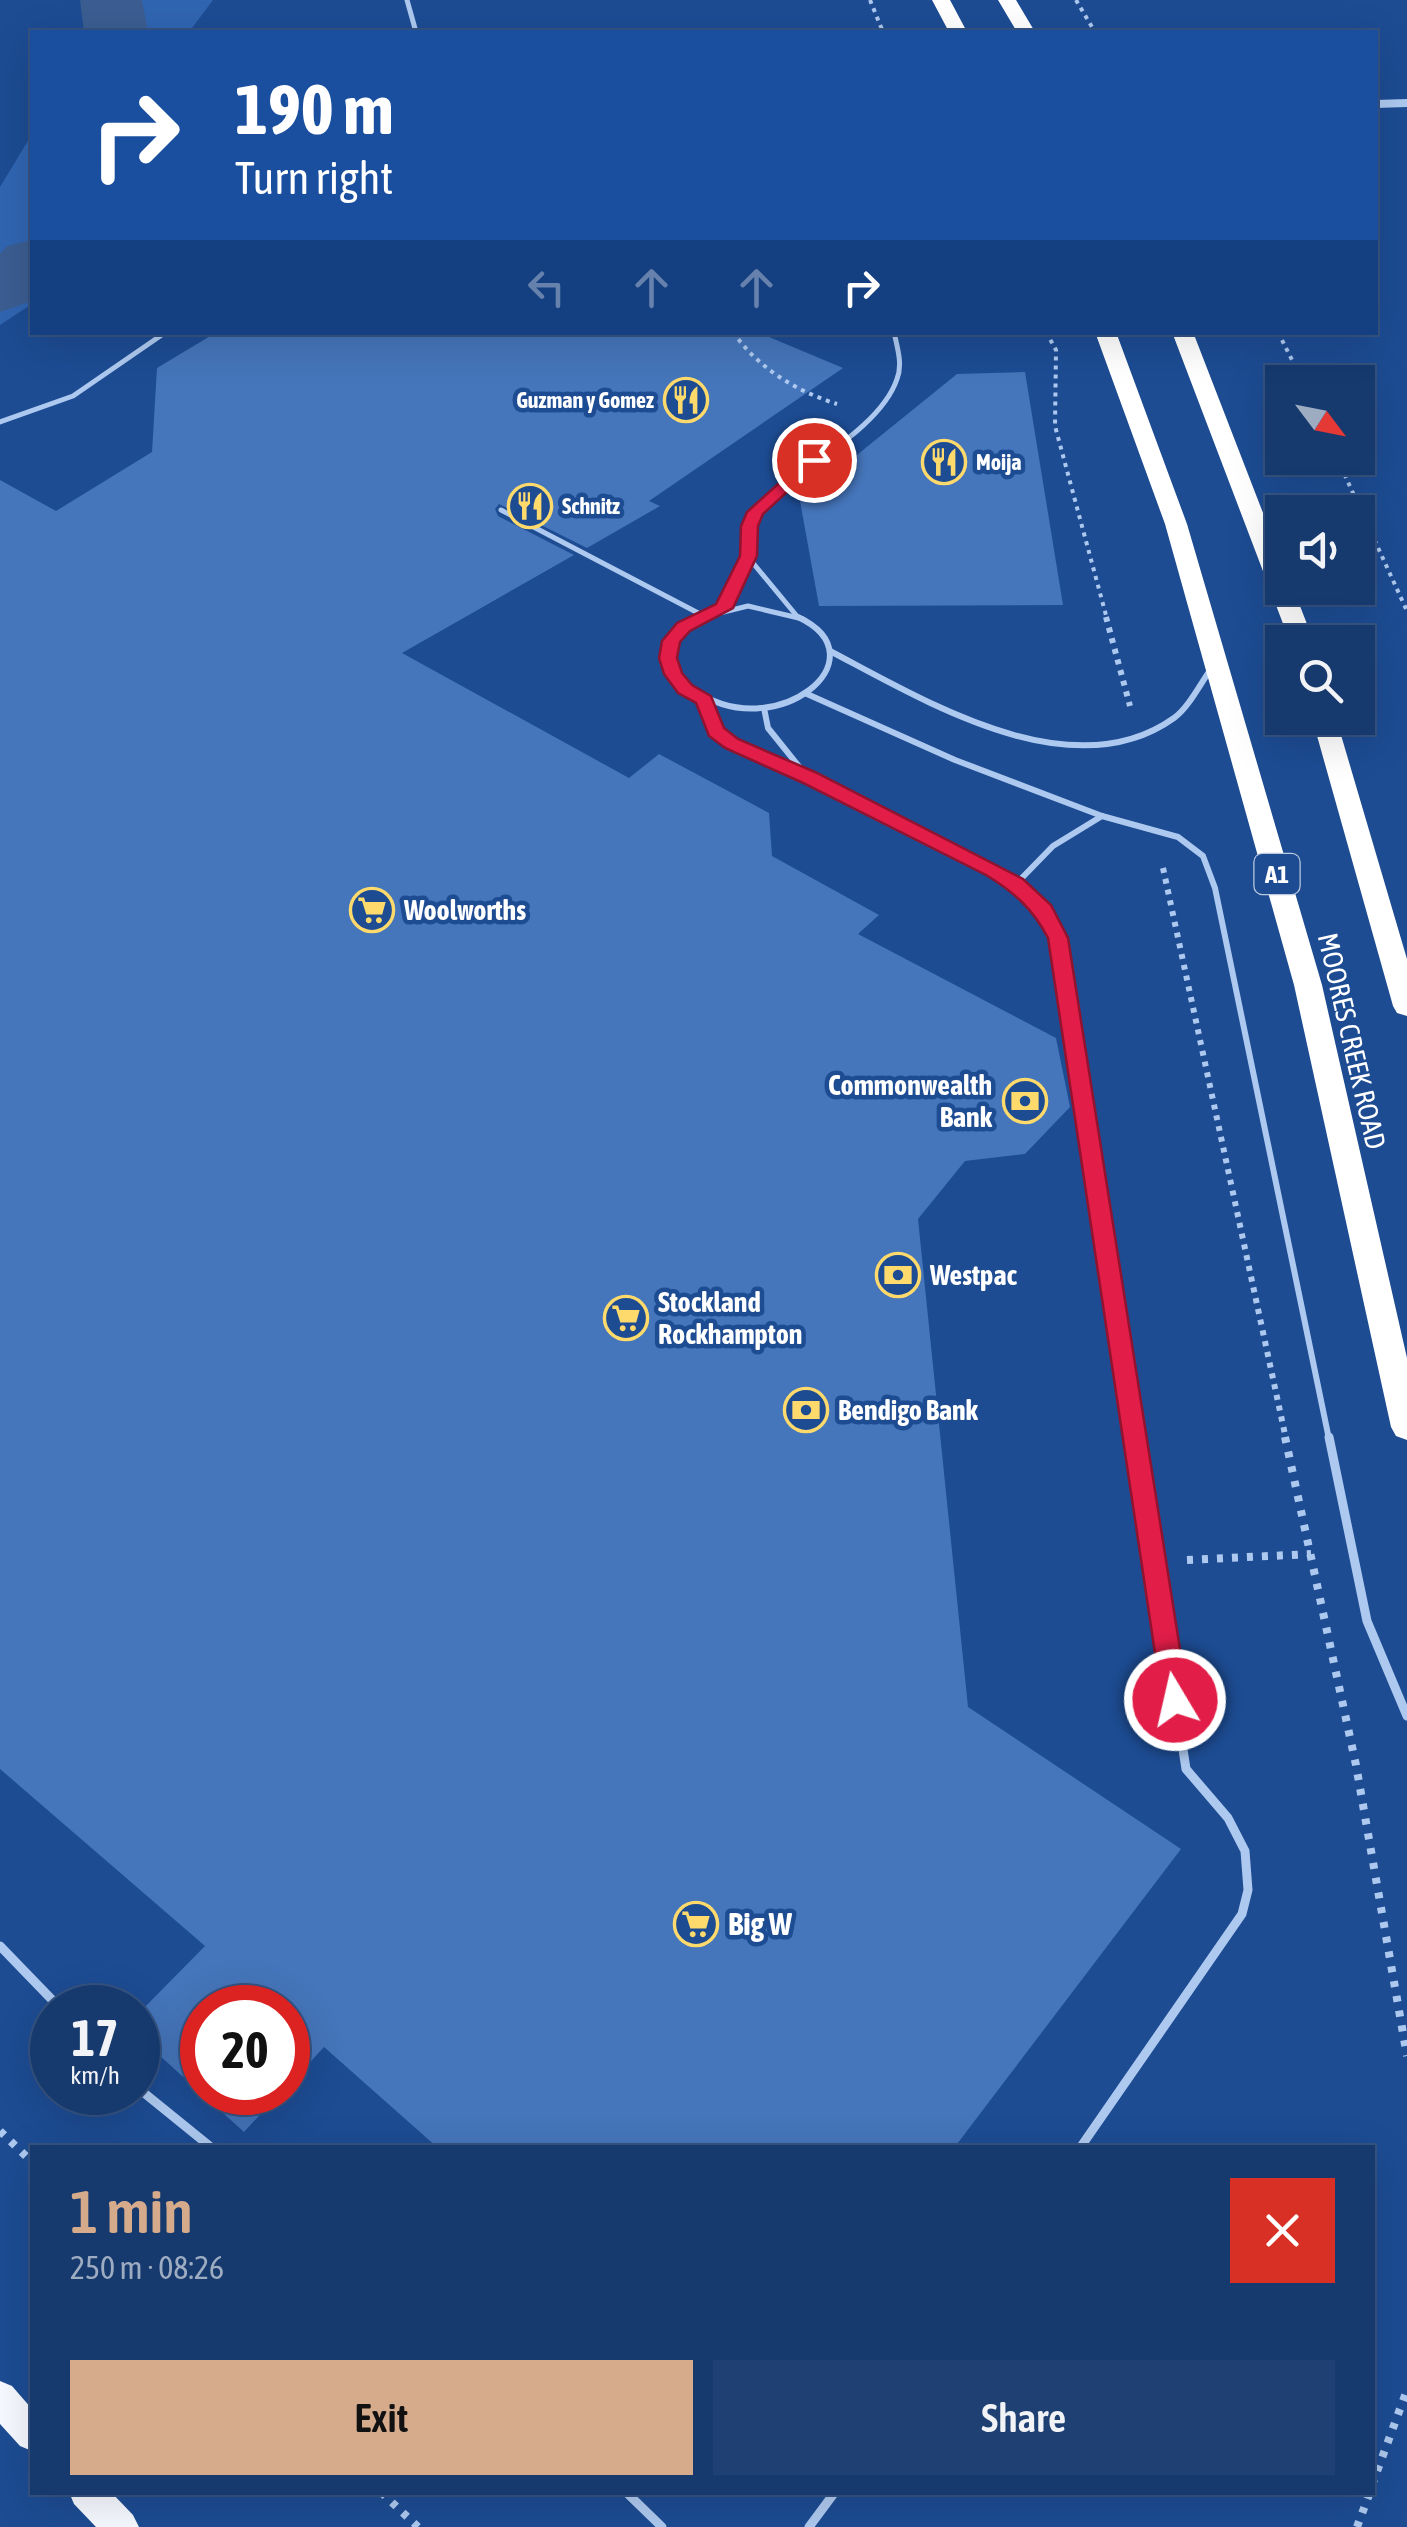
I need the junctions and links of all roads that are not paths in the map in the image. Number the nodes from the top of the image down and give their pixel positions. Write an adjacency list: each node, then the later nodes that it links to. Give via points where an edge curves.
1 (407, 0): 4 (lane)
2 (940, 0): 5 (highway)
3 (1007, 0): 6 (highway)
4 (415, 30)
5 (957, 30)
6 (1025, 30)
7 (1378, 104): 8 (street)
8 (1407, 104)
9 (162, 335): 13 (lane, via 73,396)
10 (894, 335): 15 (lane, via 898,378 874,412 756,512)
11 (1107, 335): 21 (highway, MOORES CREEK ROAD / A1)
12 (1183, 335): 19 (highway)
13 (0, 422)
14 (501, 510): 17 (lane)
15 (748, 556): 16 (lane); 18 (lane)
16 (724, 608): 17 (lane); 18 (lane)
17 (702, 615): 23 (lane, via 683,627 668,658 685,689)
18 (796, 616): 20 (lane)
19 (1295, 625)
20 (830, 650): 21 (lane, via 948,712 1012,736 1106,746 1150,737 1180,718); 22 (lane, via 829,666)
21 (1216, 658): 30 (highway, MOORES CREEK ROAD / A1, via 1308,984)
22 (807, 694): 24 (lane); 27 (lane)
23 (704, 700): 24 (lane); 26 (lane, via 716,732 731,744)
24 (764, 708): 26 (lane, via 768,728)
25 (1329, 735): 29 (highway, MOORES CREEK ROAD)
26 (808, 777): 28 (lane)
27 (1102, 816): 28 (lane, via 1053,846); 31 (lane, via 1178,836 1203,856 1214,888 1367,1621)
28 (1016, 884): 36 (lane, via 1044,910 1058,938 1186,1769 1238,1829 1252,1886 1242,1914)
29 (1407, 1006)
30 (1407, 1427)
31 (1407, 1716)
32 (0, 1946): 33 (lane)
33 (38, 1985)
34 (160, 2106): 35 (lane)
35 (208, 2145)
36 (1082, 2145)
37 (0, 2398): 38 (main road)
38 (30, 2432)
39 (89, 2495): 42 (main road)
40 (629, 2495): 43 (lane)
41 (834, 2495): 44 (lane)
42 (121, 2527)
43 (662, 2527)
44 (809, 2527)

